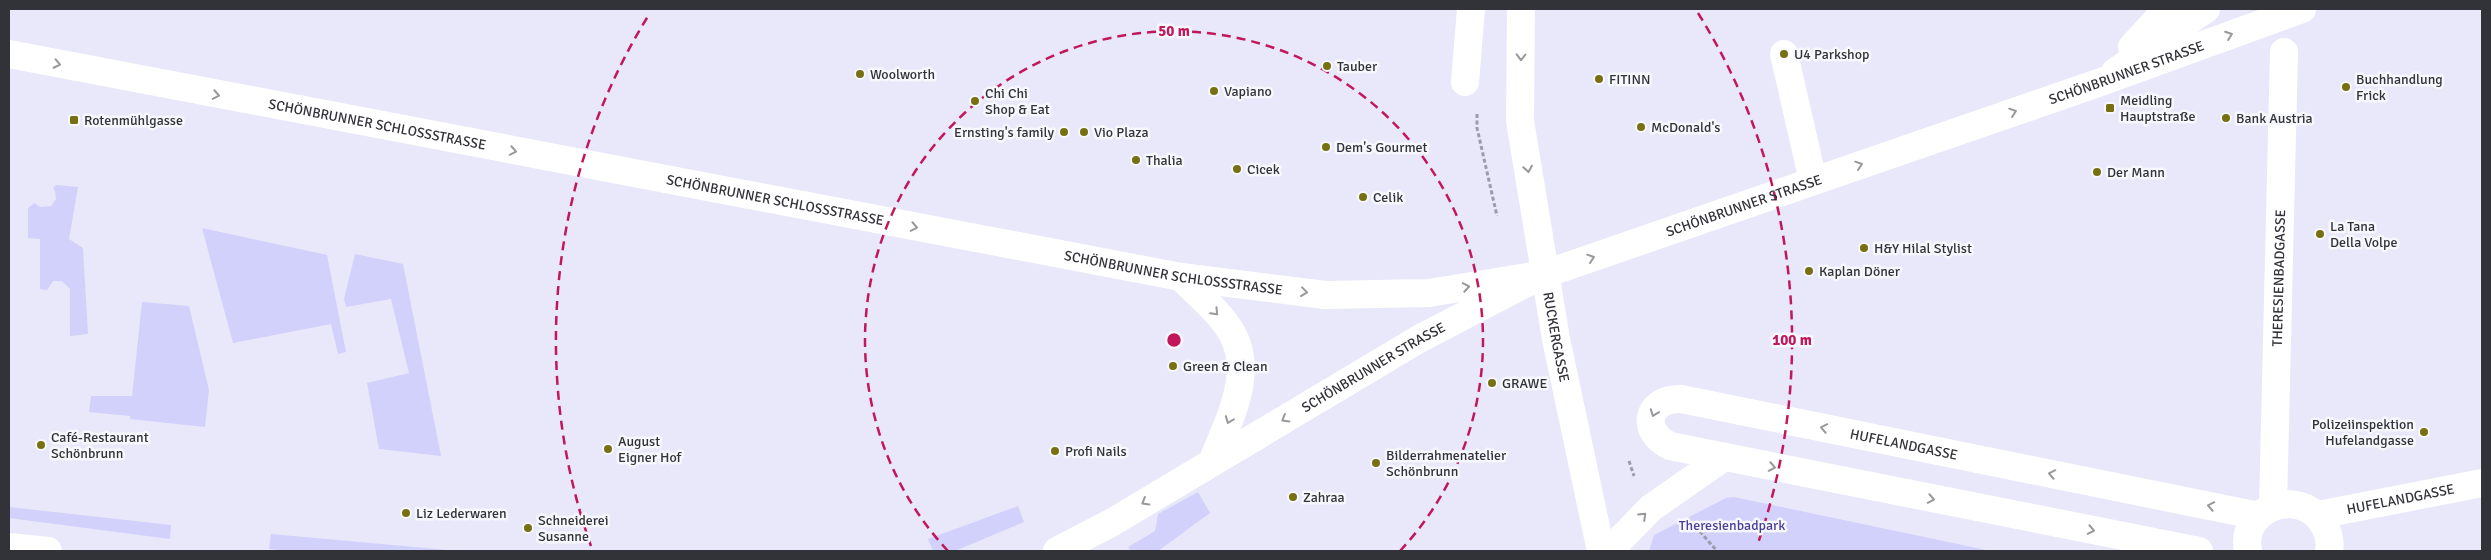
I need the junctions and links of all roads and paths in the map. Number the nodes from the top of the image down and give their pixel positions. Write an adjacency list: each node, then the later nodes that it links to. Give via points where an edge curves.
1 (1471, 9): 9 (street)
2 (1521, 9): 12 (street, RUCKERGASSE, one-way to 12, via 1520,121)
3 (2167, 9): 10 (street)
4 (2206, 9): 10 (street)
5 (2302, 9): 10 (street, SCHÖNBRUNNER STRASSE, one-way to 5)
6 (2284, 52): 17 (street, THERESIENBADGASSE)
7 (9, 54): 13 (street, SCHÖNBRUNNER SCHLOSSSTRASSE, one-way to 13)
8 (1784, 54): 11 (street)
9 (1465, 82)
10 (2101, 82): 11 (street, SCHÖNBRUNNER STRASSE, one-way to 10)
11 (1813, 181): 12 (street, SCHÖNBRUNNER STRASSE, one-way to 11)
12 (1544, 274): 13 (street, SCHÖNBRUNNER SCHLOSSSTRASSE, one-way to 12, via 1325,295 1429,293); 15 (street, SCHÖNBRUNNER STRASSE, one-way to 15, via 1419,339); 22 (street, RUCKERGASSE)
13 (1181, 278): 15 (street, one-way to 15, via 1227,325 1241,356 1240,392)
14 (1724, 457): 17 (street, HUFELANDGASSE, one-way to 14, via 1681,399 1668,399 1656,407 1651,422 1659,441); 23 (street, one-way to 14, via 1651,508); 24 (street, HUFELANDGASSE, one-way to 24)
15 (1212, 462): 21 (street, SCHÖNBRUNNER STRASSE, one-way to 21)
16 (2482, 483): 18 (street, HUFELANDGASSE)
17 (2266, 511): 18 (street, via 2289,503 2304,506); 25 (street, via 2250,529)
18 (2318, 515): 26 (street, via 2327,530)
19 (9, 547): 20 (street)
20 (48, 551)
21 (1057, 551)
22 (1601, 551)
23 (1610, 551)
24 (2199, 551)
25 (2248, 551)
26 (2329, 551)

